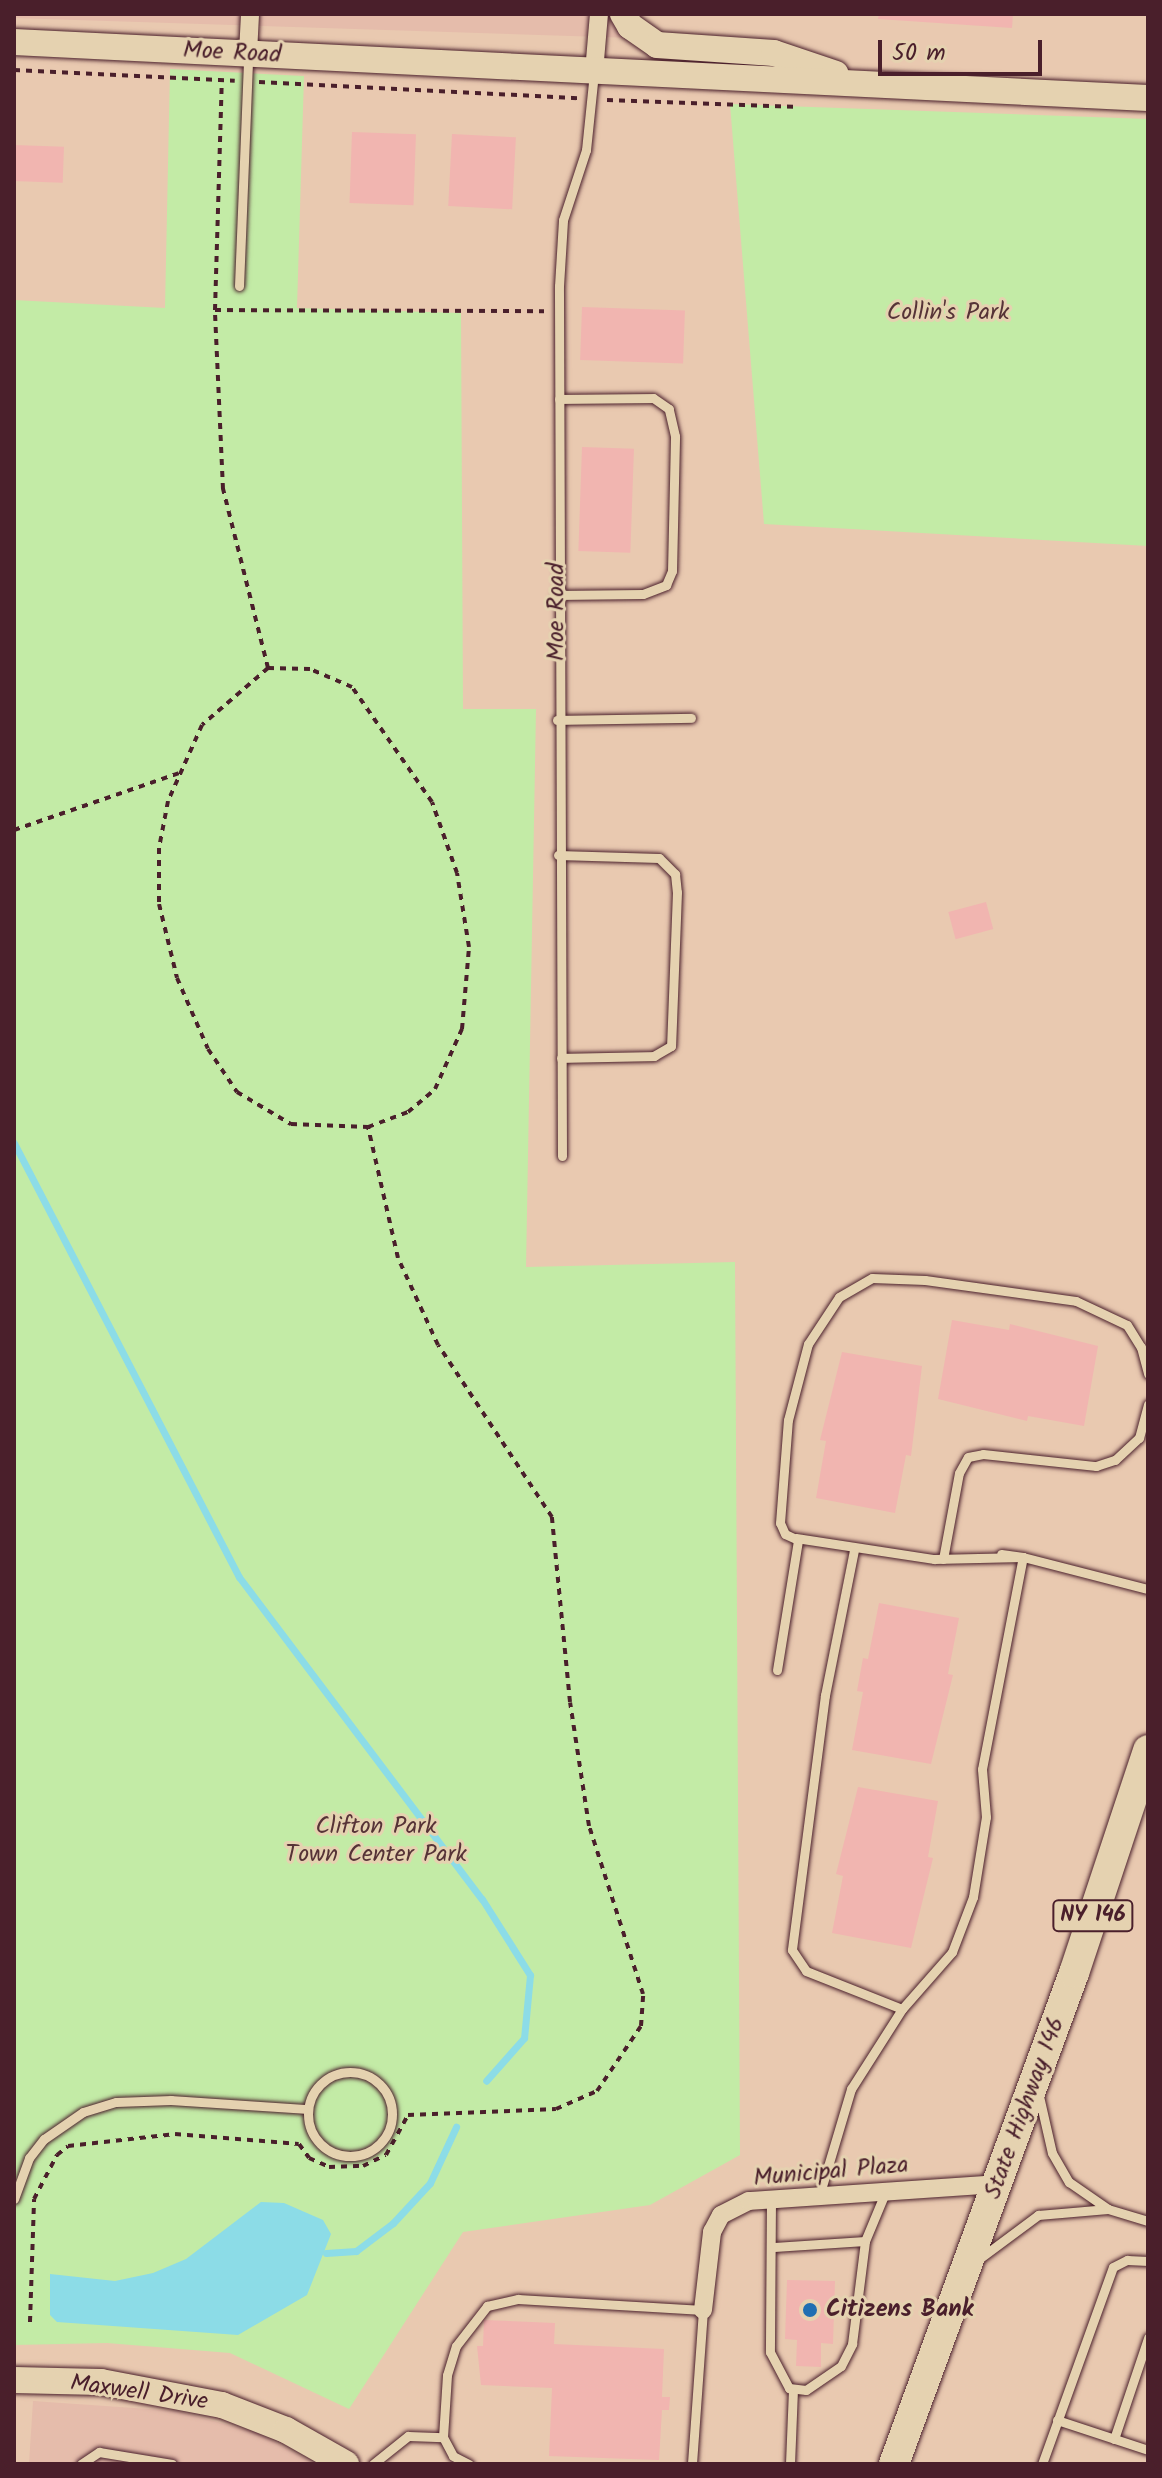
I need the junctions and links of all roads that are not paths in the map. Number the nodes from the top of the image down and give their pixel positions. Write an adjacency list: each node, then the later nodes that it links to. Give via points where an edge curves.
1 (250, 14): 5 (street)
2 (599, 14): 6 (street)
3 (623, 14): 7 (street, via 630,26 657,45 774,53)
4 (14, 42): 5 (street, Moe Road)
5 (248, 53): 6 (street, Moe Road); 9 (lane)
6 (594, 72): 7 (street, Moe Road); 10 (lane, Moe Road, via 586,150 563,220)
7 (862, 83): 8 (street, Moe Road)
8 (1148, 98)
9 (239, 286)
10 (559, 399): 11 (lane, Moe Road); 11 (lane, via 653,398 669,409 675,436 672,571 666,585 643,594)
11 (557, 595): 13 (lane, Moe Road)
12 (691, 718): 13 (lane)
13 (557, 720): 14 (lane, Moe Road)
14 (558, 855): 15 (lane, Moe Road); 15 (lane, via 659,858 675,874 677,892 671,1046 654,1056)
15 (561, 1058): 16 (lane, Moe Road)
16 (562, 1156)
17 (1148, 1374): 19 (lane, via 1141,1347 1127,1325 1097,1306 925,1280 872,1278 857,1283 826,1312 808,1344 788,1420 780,1523 785,1534)
18 (1148, 1404): 22 (lane, via 1139,1438 1115,1460 1096,1466 983,1454 968,1457 962,1463)
19 (798, 1540): 20 (lane); 24 (lane)
20 (854, 1550): 22 (lane); 26 (lane, via 825,1695 792,1950 806,1971)
21 (1023, 1557): 22 (lane); 23 (lane); 26 (lane, via 982,1769 986,1817 973,1897 952,1952)
22 (939, 1559)
23 (1148, 1589)
24 (777, 1670)
25 (1148, 1750): 27 (main road, State Highway 146 / NY 146)
26 (902, 2009): 31 (lane, via 851,2089)
27 (1035, 2081): 29 (main road, State Highway 146 / NY 146); 34 (lane, via 1057,2165 1069,2182)
28 (308, 2109): 28 (lane, via 315,2137 325,2148 353,2156 379,2145 392,2118 379,2083 355,2072 342,2072 319,2085); 32 (lane, via 171,2100 116,2102 83,2112 44,2139 29,2158)
29 (998, 2184): 30 (street, Municipal Plaza); 39 (main road, State Highway 146 / NY 146)
30 (885, 2191): 31 (street, Municipal Plaza); 36 (lane)
31 (820, 2193): 33 (street, Municipal Plaza)
32 (14, 2199)
33 (771, 2199): 37 (lane); 40 (street, Municipal Plaza, via 749,2201 721,2215 707,2251)
34 (1108, 2209): 35 (lane); 39 (lane, via 1038,2215)
35 (1148, 2221)
36 (865, 2241): 37 (lane); 43 (lane, via 852,2344 829,2377 806,2390)
37 (774, 2247): 43 (lane, via 770,2352)
38 (1148, 2261): 44 (lane, via 1127,2260 1113,2267)
39 (967, 2268): 55 (main road, State Highway 146 / NY 146)
40 (703, 2310): 45 (lane, via 518,2299 487,2306 456,2346 447,2375); 53 (lane)
41 (1148, 2338): 46 (lane)
42 (14, 2380): 50 (street, Maxwell Drive, via 101,2382 222,2405 286,2430)
43 (793, 2390): 54 (lane)
44 (1057, 2420): 46 (lane); 56 (lane)
45 (443, 2437): 51 (lane, via 408,2436); 52 (lane, via 453,2456)
46 (1114, 2439): 47 (lane)
47 (1148, 2450)
48 (81, 2464): 49 (lane, via 99,2452)
49 (172, 2464)
50 (346, 2464)
51 (373, 2464)
52 (469, 2464)
53 (692, 2464)
54 (790, 2464)
55 (894, 2464)
56 (1044, 2464)

